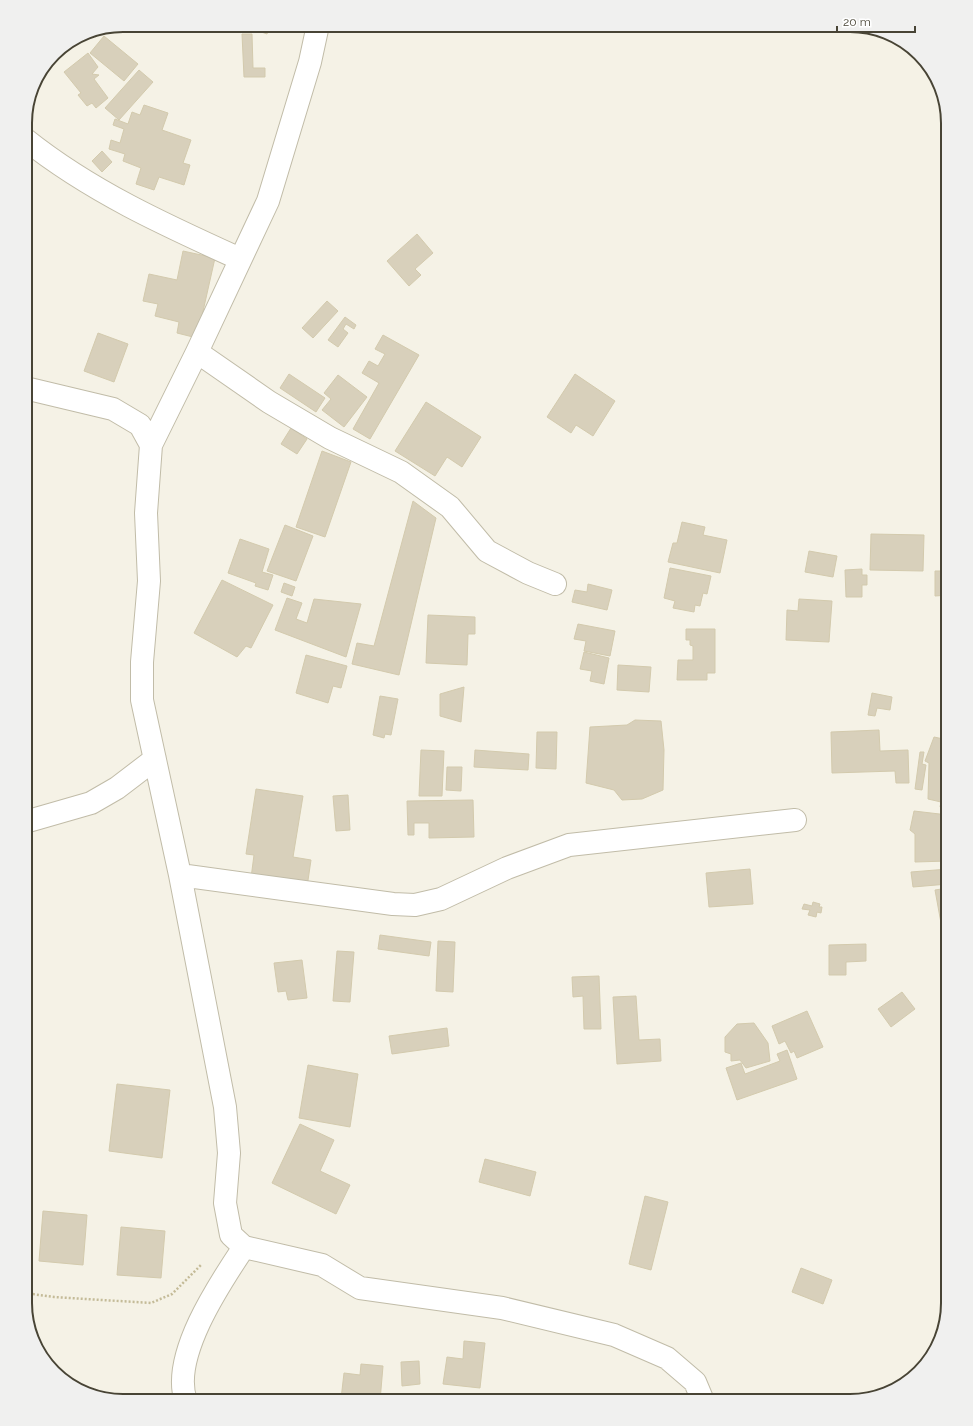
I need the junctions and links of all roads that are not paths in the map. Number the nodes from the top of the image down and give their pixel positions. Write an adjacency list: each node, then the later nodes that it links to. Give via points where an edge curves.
1 (316, 32): 3 (street, via 310,62 268,201)
2 (32, 144): 3 (street, via 104,192 166,226)
3 (240, 259): 4 (street)
4 (197, 352): 6 (street); 7 (street, via 276,406 330,438 401,472 450,507 487,551)
5 (32, 390): 6 (street, via 113,409 140,425)
6 (151, 444): 8 (street, via 146,513 149,581 142,662 142,700)
7 (555, 584)
8 (155, 759): 9 (street, via 117,788 91,803); 11 (street)
9 (32, 820)
10 (795, 820): 11 (street, via 569,845 507,868 441,899 415,905)
11 (180, 875): 12 (street, via 225,1107 229,1153 225,1203 231,1235)
12 (244, 1247): 13 (street, via 202,1315 184,1364); 14 (street, via 322,1265 360,1288 502,1308 614,1335 668,1358 695,1382)
13 (183, 1394)
14 (701, 1394)

